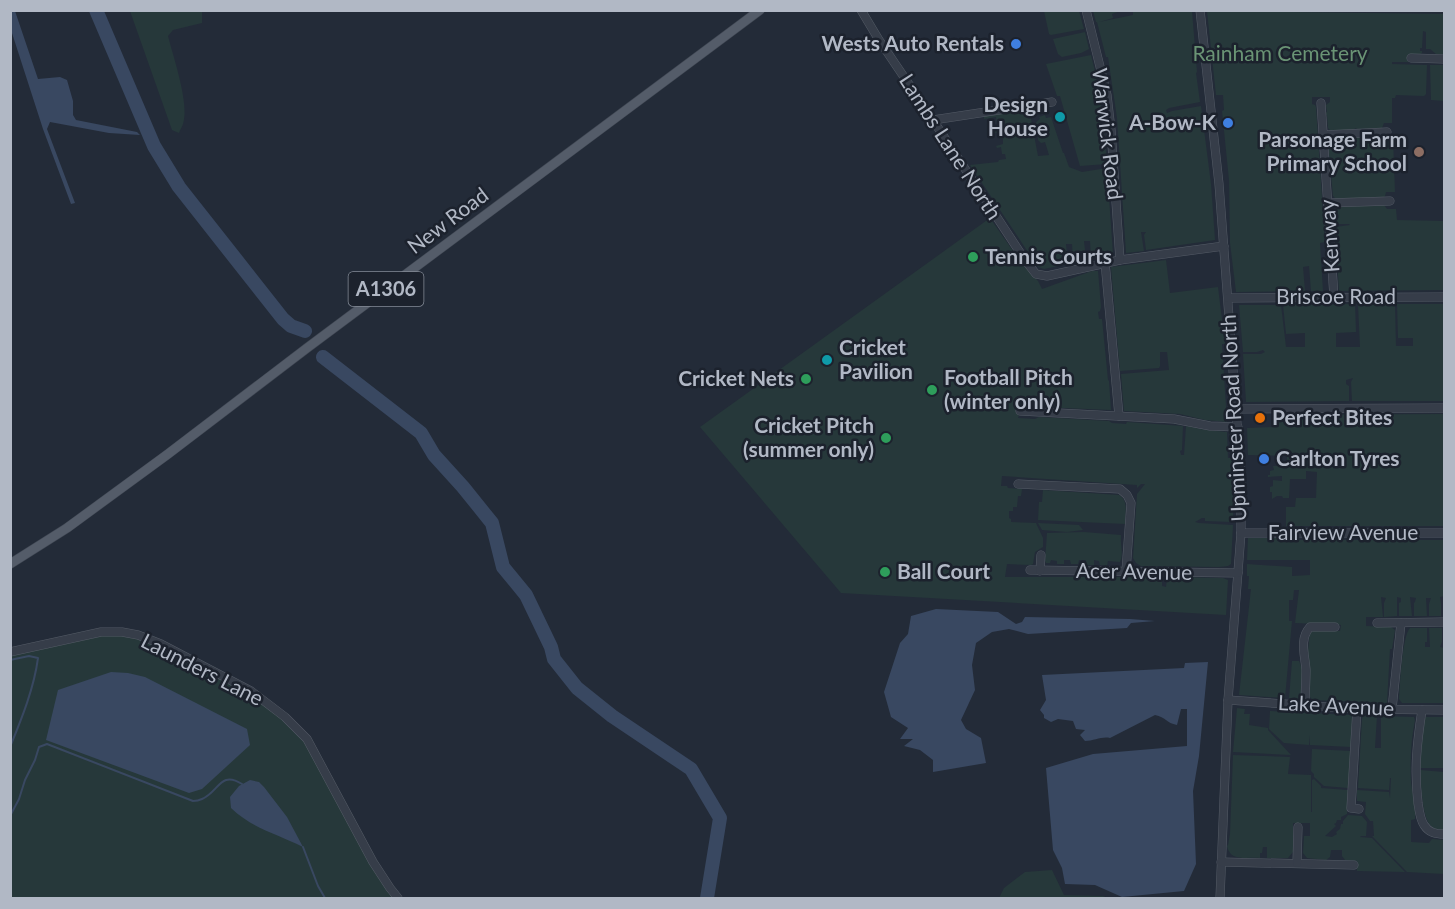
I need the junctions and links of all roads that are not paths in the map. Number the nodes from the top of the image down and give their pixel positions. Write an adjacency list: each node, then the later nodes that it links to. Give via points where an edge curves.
1 (760, 10): 29 (main road, New Road / A1306, via 168,454 67,528)
2 (861, 10): 9 (street, Lambs Lane North)
3 (1086, 10): 15 (street, Warwick Road, via 1108,107)
4 (1200, 10): 14 (street, Upminster Road North)
5 (1411, 58): 6 (street)
6 (1444, 59)
7 (1052, 102): 9 (street)
8 (1321, 103): 11 (street, Kenway)
9 (933, 120): 16 (street, Lambs Lane North, via 1033,271 1047,276)
10 (1387, 132): 11 (street)
11 (1323, 135): 13 (street, Kenway)
12 (1390, 201): 13 (street)
13 (1328, 203): 17 (street, Kenway)
14 (1224, 246): 15 (street, Lambs Lane North); 19 (street, Upminster Road North)
15 (1120, 260): 16 (street, Lambs Lane North)
16 (1105, 262): 23 (street)
17 (1334, 297): 18 (street, Briscoe Road); 19 (street, Briscoe Road)
18 (1444, 297)
19 (1228, 298): 21 (street, Upminster Road North)
20 (1444, 408): 21 (street)
21 (1236, 409): 24 (street, Upminster Road North)
22 (1020, 411): 23 (street)
23 (1119, 416): 24 (street)
24 (1238, 427): 26 (street, Upminster Road North)
25 (1018, 484): 32 (street, via 1120,489 1131,503)
26 (1240, 533): 27 (street, Fairview Avenue); 33 (street, Upminster Road North)
27 (1444, 533)
28 (1041, 555): 31 (street)
29 (10, 564)
30 (1030, 570): 31 (street, Acer Avenue)
31 (1040, 571): 32 (street, Acer Avenue)
32 (1126, 571): 33 (street, Acer Avenue)
33 (1238, 573): 39 (street, Upminster Road North)
34 (1444, 622): 36 (street)
35 (1377, 623): 36 (street)
36 (1401, 623): 42 (street)
37 (1335, 627): 40 (street, via 1310,627 1305,632)
38 (10, 652): 53 (street, Launders Lane, via 101,632 122,632 161,644 251,691 307,740 373,862)
39 (1228, 700): 40 (street, Lake Avenue); 49 (street, Upminster Road North)
40 (1305, 705): 41 (street, Lake Avenue)
41 (1357, 709): 42 (street, Lake Avenue); 45 (street, via 1351,808)
42 (1392, 709): 43 (street, Lake Avenue)
43 (1422, 710): 44 (street, Lake Avenue); 47 (street, via 1415,758 1418,809 1426,828)
44 (1444, 710)
45 (1359, 809)
46 (1298, 827): 50 (street)
47 (1444, 834)
48 (1336, 855): 51 (street)
49 (1221, 862): 50 (street); 54 (street, Upminster Road North)
50 (1297, 864): 51 (street)
51 (1336, 864): 52 (street)
52 (1354, 865)
53 (398, 898)
54 (1220, 898)

